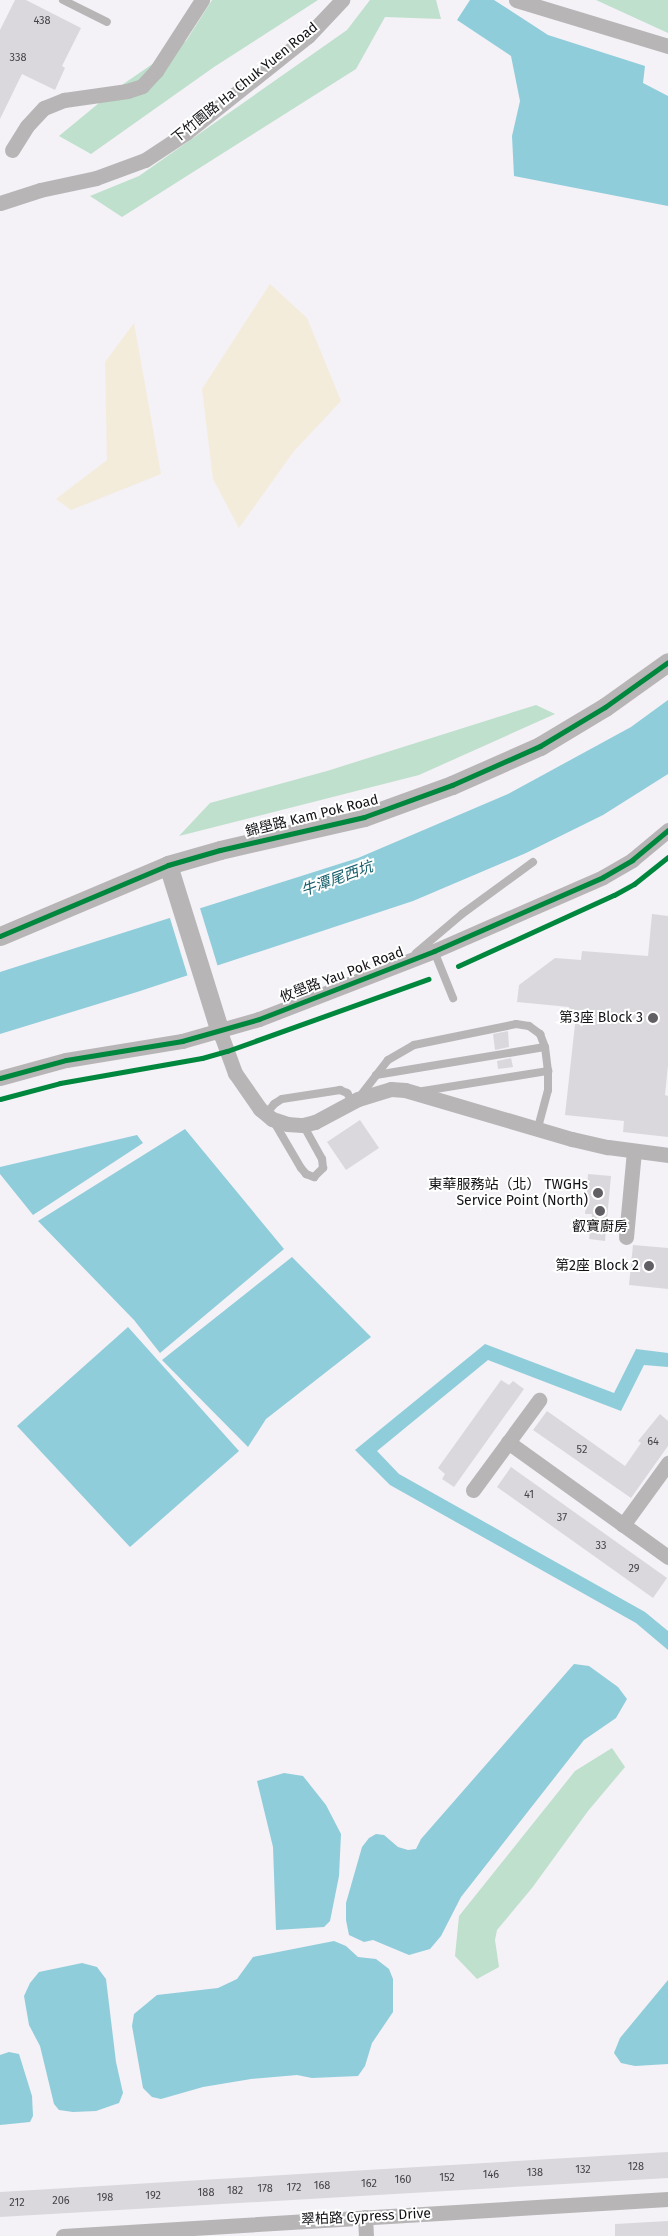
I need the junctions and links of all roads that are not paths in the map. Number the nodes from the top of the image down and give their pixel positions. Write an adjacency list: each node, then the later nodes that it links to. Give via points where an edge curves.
1 (202, 0): 7 (street, via 156,72 142,86 64,100 44,108 27,126)
2 (342, 0): 8 (street, 下竹園路 Ha Chuk Yuen Road, via 308,36 186,134 145,160 96,178)
3 (516, 0): 6 (street)
4 (67, 1): 5 (lane)
5 (107, 22)
6 (668, 46)
7 (12, 150)
8 (0, 203)
9 (668, 662): 12 (street, 錦壆路 Kam Pok Road, via 605,707 540,746 452,785 364,817)
10 (668, 830): 14 (street, 攸壆路 Yau Pok Road, via 618,870)
11 (533, 862): 15 (lane, via 462,914)
12 (168, 865): 13 (street, 錦壆路 Kam Pok Road); 17 (street)
13 (0, 936)
14 (434, 950): 15 (street, 攸壆路 Yau Pok Road); 16 (lane)
15 (407, 961): 17 (street, 攸壆路 Yau Pok Road)
16 (453, 998)
17 (220, 1032): 21 (street, 攸壆路 Yau Pok Road, via 66,1060); 24 (street, via 235,1073)
18 (545, 1047): 19 (lane); 20 (lane); 20 (lane, via 540,1034 529,1026 516,1024 414,1045 388,1060)
19 (548, 1071): 22 (lane); 26 (lane, via 548,1090)
20 (376, 1075): 23 (lane)
21 (0, 1078)
22 (418, 1092): 23 (street, via 391,1089); 26 (street)
23 (356, 1100): 24 (lane, via 340,1090 282,1100 274,1104); 25 (street)
24 (269, 1116): 25 (street, via 286,1124); 25 (lane, via 301,1168 314,1177 323,1168 322,1159)
25 (304, 1125)
26 (538, 1128): 27 (street)
27 (634, 1151): 28 (street); 29 (street)
28 (668, 1155)
29 (626, 1237)
30 (539, 1400): 31 (street)
31 (508, 1442): 33 (street); 34 (street)
32 (668, 1463): 34 (street)
33 (473, 1490)
34 (623, 1524): 35 (street)
35 (668, 1557)
36 (668, 2199): 37 (street, 翠柏路 Cypress Drive)
37 (365, 2218): 38 (street, 翠柏路 Cypress Drive); 39 (street)
38 (63, 2236)
39 (366, 2236)

